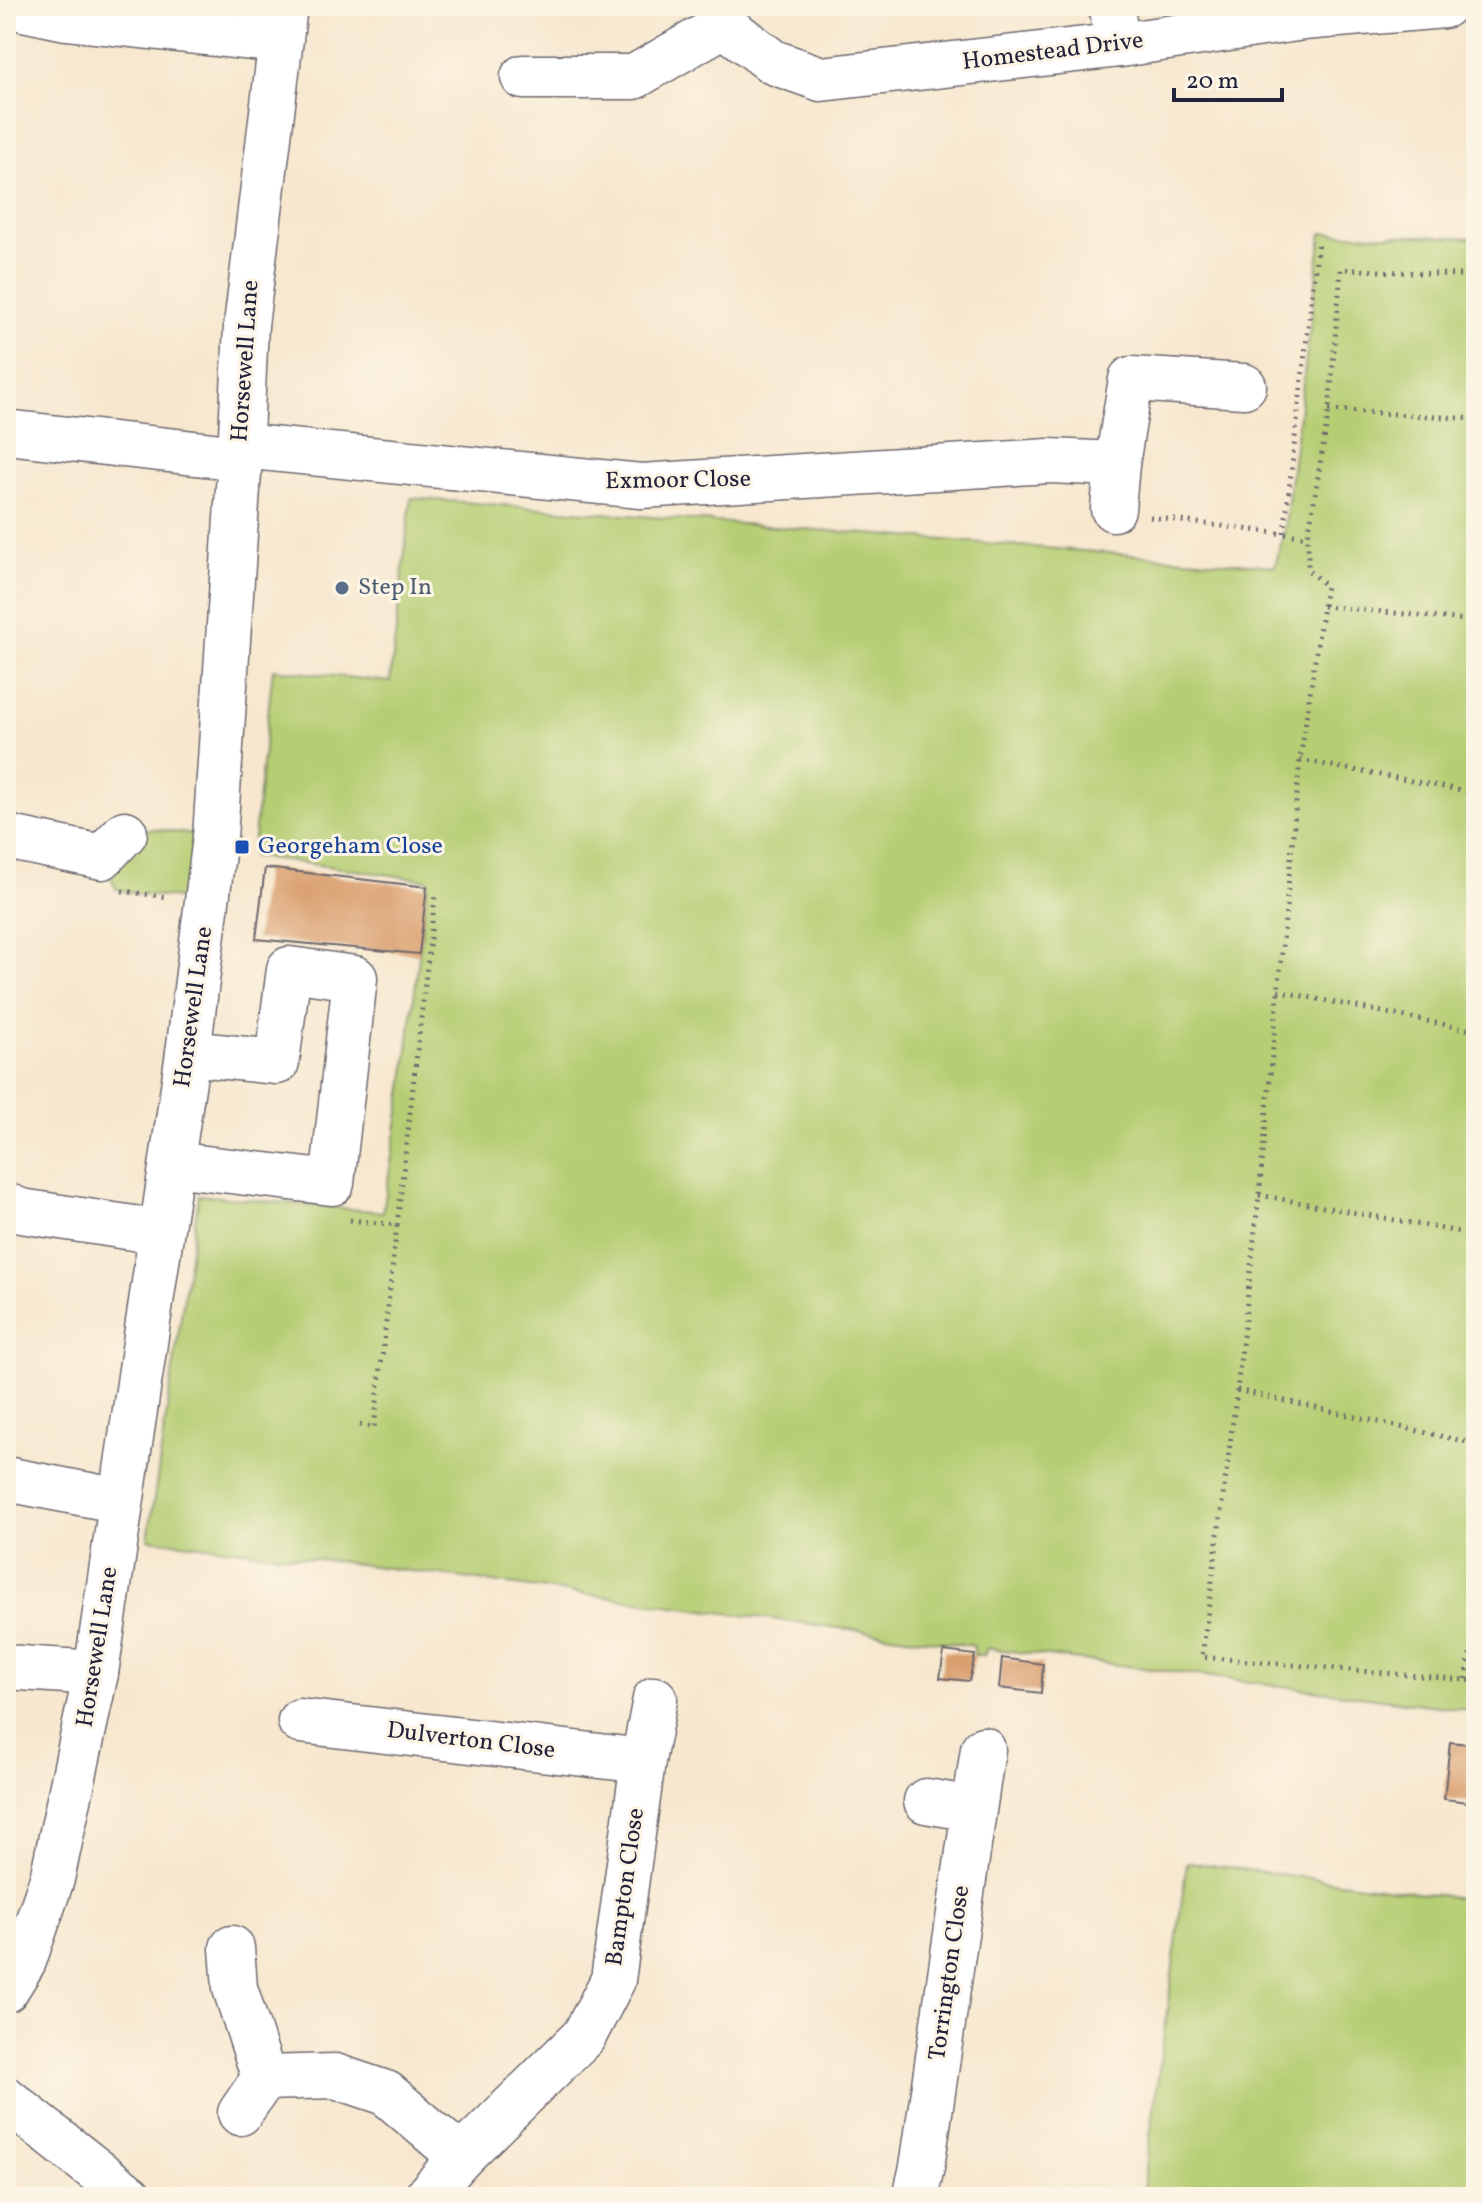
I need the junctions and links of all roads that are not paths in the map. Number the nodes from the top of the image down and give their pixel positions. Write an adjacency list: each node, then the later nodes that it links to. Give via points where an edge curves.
1 (9, 6): 4 (street, via 66,18)
2 (1444, 6): 5 (street, Homestead Drive)
3 (721, 16): 5 (street, Homestead Drive, via 773,62 821,79); 6 (street, Homestead Drive, via 634,77)
4 (283, 23): 9 (street, Horsewell Lane, via 246,325)
5 (1115, 26)
6 (523, 77)
7 (1244, 386): 10 (street, via 1131,379)
8 (6, 432): 9 (street)
9 (240, 452): 10 (street, Exmoor Close, via 641,486 1049,461); 14 (street, Horsewell Lane, via 216,821)
10 (1117, 464): 11 (street)
11 (1113, 509)
12 (6, 837): 13 (street)
13 (115, 860)
14 (188, 1053): 15 (street, Horsewell Lane); 15 (street, via 277,1062 289,969 355,978 332,1183)
15 (172, 1164): 17 (street, Horsewell Lane)
16 (6, 1205): 17 (street)
17 (160, 1232): 19 (street, Horsewell Lane)
18 (6, 1479): 19 (street)
19 (121, 1501): 21 (street, Horsewell Lane)
20 (6, 1667): 21 (street)
21 (96, 1673): 29 (street, Horsewell Lane, via 52,1879 24,1961)
22 (655, 1699): 25 (street, Bampton Close)
23 (300, 1721): 25 (street, Dulverton Close)
24 (983, 1749): 27 (street, Torrington Close)
25 (643, 1761): 33 (street, Bampton Close, via 613,1980 584,2036)
26 (926, 1801): 27 (street)
27 (973, 1809): 36 (street, Torrington Close)
28 (232, 1948): 30 (street, via 235,1988)
29 (6, 1990)
30 (264, 2078): 32 (street); 33 (street, via 335,2076 386,2093)
31 (6, 2099): 34 (street)
32 (240, 2113)
33 (461, 2157): 35 (street, Bampton Close)
34 (130, 2197)
35 (426, 2197)
36 (915, 2197)

